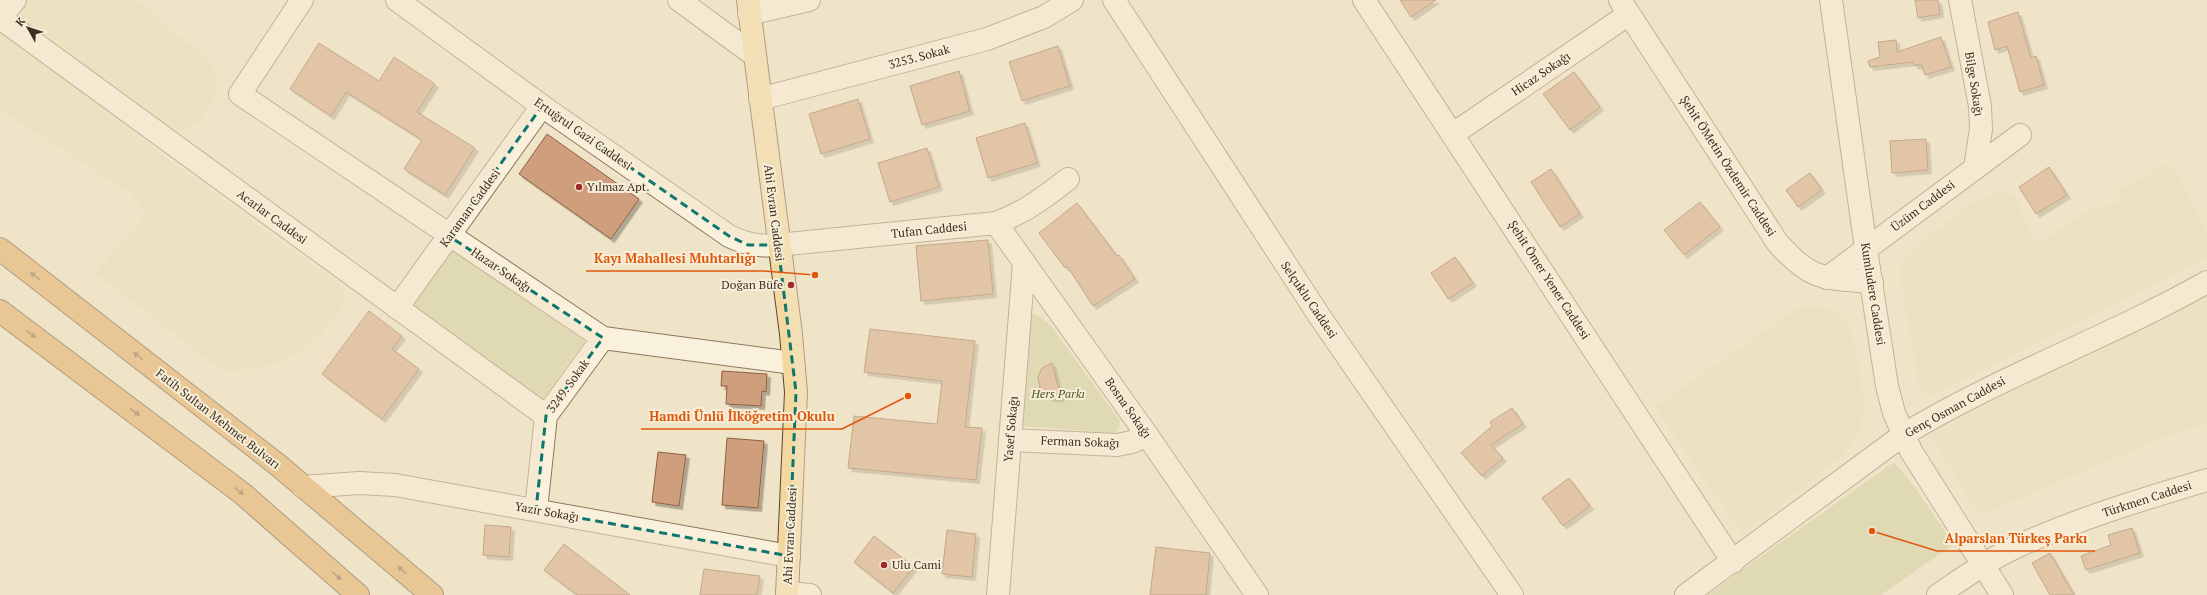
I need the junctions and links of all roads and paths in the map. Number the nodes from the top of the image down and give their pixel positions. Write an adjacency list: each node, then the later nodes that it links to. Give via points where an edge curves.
1 (16, 0): 13 (street)
2 (302, 0): 22 (street, Hazar Sokağı, via 240,94)
3 (397, 0): 16 (street, Ertuğrul Gazi Caddesi)
4 (680, 0): 14 (street)
5 (809, 0): 11 (street)
6 (1072, 0): 15 (street, 3253. Sokak, via 1044,17 987,39)
7 (1114, 0): 50 (street, Selçuklu Caddesi, via 1320,317)
8 (1364, 0): 17 (street, Şehit Ömer Yener Caddesi)
9 (1831, 0): 25 (street, Kumludere Caddesi)
10 (1960, 0): 19 (street, Bilge Sokağı, via 1980,106 1981,129)
11 (749, 7): 14 (main road, Ahi Evran Caddesi)
12 (1624, 7): 17 (street, Hicaz Sokağı); 27 (street, Şehit ÖMetin Özdemir Caddesi, via 1777,242 1793,261 1809,272)
13 (0, 18): 30 (street, Acarlar Caddesi)
14 (754, 55): 15 (main road, Ahi Evran Caddesi)
15 (760, 99): 23 (main road, Ahi Evran Caddesi)
16 (542, 106): 22 (street, Karaman Caddesi); 23 (street, Ertuğrul Gazi Caddesi, via 729,236 748,245)
17 (1454, 134): 42 (street, Şehit Ömer Yener Caddesi)
18 (2020, 135): 19 (street, Üzüm Caddesi)
19 (1975, 168): 25 (street, Üzüm Caddesi)
20 (1068, 179): 21 (street, Tufan Caddesi, via 1015,216)
21 (996, 223): 23 (street, Tufan Caddesi); 26 (street, Bosna Sokağı)
22 (449, 236): 30 (street, Karaman Caddesi); 32 (street, Hazar Sokağı)
23 (778, 246): 33 (main road, Ahi Evran Caddesi)
24 (0, 249): 39 (highway, Fatih Sultan Mehmet Bulvarı, one-way to 24)
25 (1866, 249): 27 (street, Üzüm Caddesi); 28 (street, Kumludere Caddesi)
26 (1024, 263): 35 (street, Bosna Sokağı); 37 (street, Yasef Sokağı)
27 (1827, 278): 28 (street, Şehit ÖMetin Özdemir Caddesi)
28 (1872, 282): 36 (street, Kumludere Caddesi, via 1888,386)
29 (2207, 282): 36 (street, Genç Osman Caddesi, via 2171,302 2012,376)
30 (388, 302): 34 (street, Acarlar Caddesi)
31 (0, 311): 45 (highway, one-way to 45, via 243,494)
32 (603, 338): 33 (street, Hazar Sokağı); 34 (street, 3249. Sokak)
33 (793, 363): 41 (main road, Ahi Evran Caddesi, via 796,421)
34 (546, 416): 40 (street, 3249. Sokak)
35 (1147, 435): 37 (street, Ferman Sokağı, via 1117,445); 49 (street, Bosna Sokağı)
36 (1903, 435): 42 (street, Genç Osman Caddesi); 43 (street, Kumludere Caddesi)
37 (1010, 440): 48 (street, Yasef Sokağı)
38 (2207, 480): 43 (street, Türkmen Caddesi, via 2064,527 2015,547)
39 (303, 487): 40 (street, Yazır Sokağı, via 359,483 395,485); 46 (highway, Fatih Sultan Mehmet Bulvarı, one-way to 39)
40 (536, 510): 41 (street, Yazır Sokağı)
41 (789, 556): 44 (main road, Ahi Evran Caddesi)
42 (1733, 562): 51 (street, Genç Osman Caddesi)
43 (1983, 565): 52 (street, Türkmen Caddesi); 53 (street, Kumludere Caddesi)
44 (787, 594): 47 (street)
45 (358, 595)
46 (432, 595)
47 (810, 595)
48 (998, 595)
49 (1257, 595)
50 (1512, 595)
51 (1686, 595)
52 (1938, 595)
53 (2002, 595)

